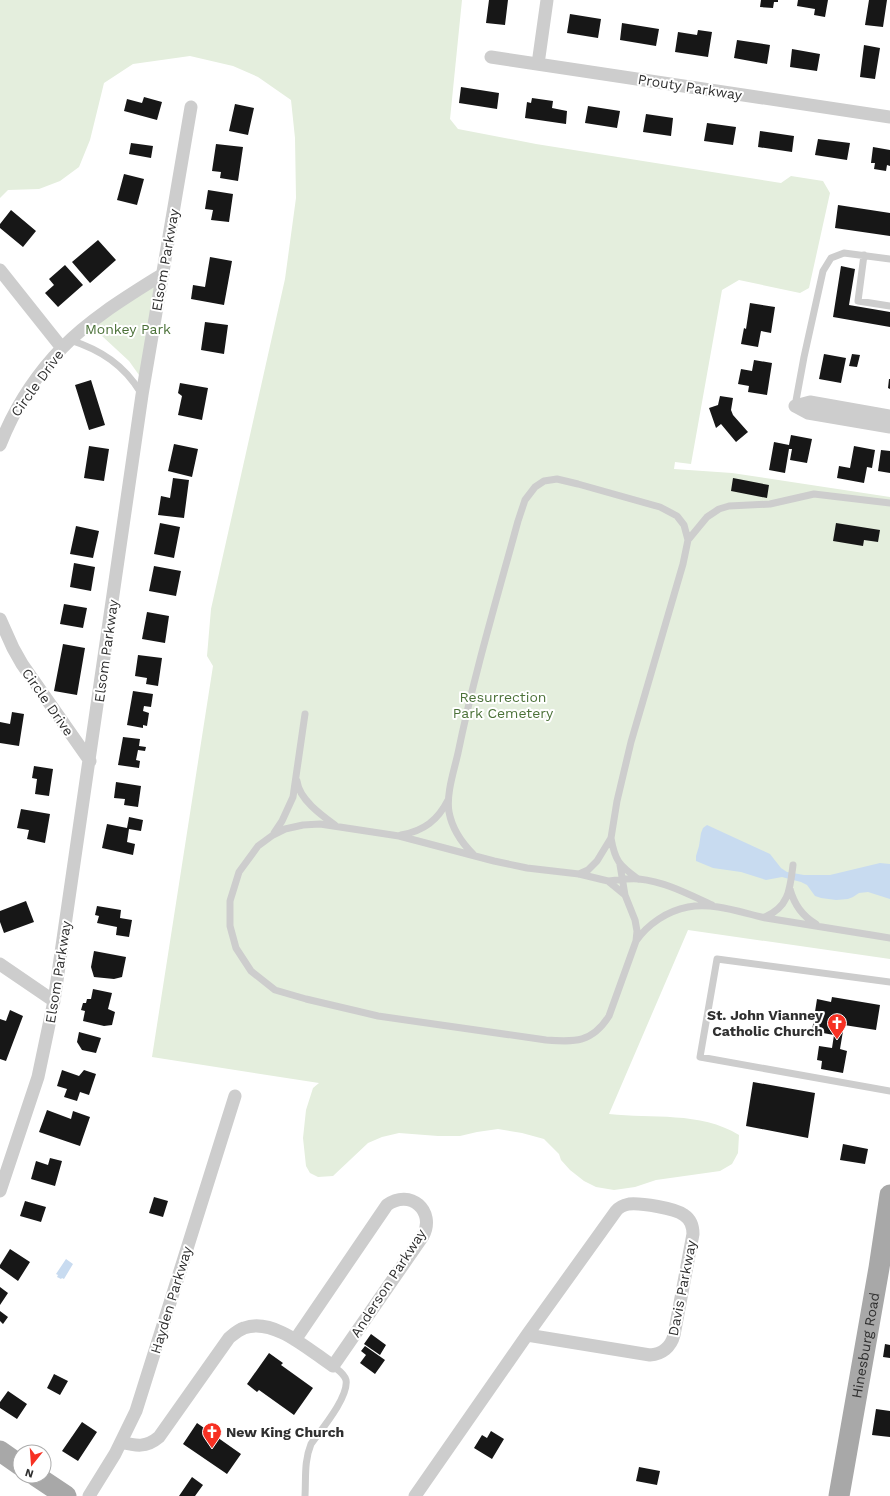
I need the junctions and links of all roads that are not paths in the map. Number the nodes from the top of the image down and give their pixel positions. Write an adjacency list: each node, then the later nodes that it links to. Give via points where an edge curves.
1 (547, 0): 3 (street)
2 (491, 57): 3 (street, Prouty Parkway)
3 (538, 64): 5 (street, Prouty Parkway)
4 (191, 107): 9 (street, Elsom Parkway)
5 (890, 118)
6 (864, 256): 7 (lane); 10 (lane, via 858,301); 13 (lane, via 844,252 831,258 823,271)
7 (890, 259)
8 (0, 270): 11 (street)
9 (163, 274): 11 (street, Circle Drive, via 119,302); 12 (street, Elsom Parkway)
10 (890, 306)
11 (66, 344): 12 (lane, via 88,346 97,351 121,368); 16 (street, Circle Drive, via 24,398)
12 (142, 395): 21 (street, Elsom Parkway)
13 (795, 406): 14 (street, via 810,402); 15 (street, via 808,414)
14 (890, 416)
15 (890, 427)
16 (0, 444)
17 (890, 503): 18 (lane, via 814,494 770,504 729,506 719,508 707,517)
18 (688, 540): 23 (lane, via 684,525 676,516 660,507 557,479 544,481 535,487 525,500 518,521 463,727); 27 (lane, via 631,742)
19 (0, 618): 21 (street, Circle Drive, via 22,664)
20 (305, 714): 22 (lane)
21 (90, 761): 44 (street, Elsom Parkway)
22 (296, 774): 24 (lane, via 305,798 318,813); 25 (lane, via 293,797)
23 (449, 798): 26 (lane, via 442,811 425,827); 28 (lane, via 449,812 453,825 465,846)
24 (337, 826): 25 (lane, via 303,825); 26 (lane)
25 (273, 835): 41 (lane, via 258,846 240,872 230,901 230,926 236,948 251,972 275,990 378,1016 546,1040 584,1039 595,1033 609,1016)
26 (399, 836): 28 (lane)
27 (611, 838): 29 (lane); 31 (lane, via 597,861 588,870)
28 (474, 855): 31 (lane, via 527,868)
29 (620, 865): 32 (lane); 33 (lane)
30 (793, 865): 35 (lane)
31 (579, 874): 34 (lane)
32 (638, 879): 33 (lane); 37 (lane, via 680,889)
33 (622, 880): 34 (lane); 36 (lane)
34 (608, 881): 36 (lane)
35 (791, 887): 38 (lane, via 780,909); 39 (lane, via 792,898 803,915)
36 (624, 895): 41 (lane, via 636,920)
37 (715, 907): 38 (lane); 41 (lane, via 688,907 677,911 652,923)
38 (765, 918): 39 (lane)
39 (820, 927): 40 (lane)
40 (890, 938)
41 (636, 941)
42 (0, 964): 44 (street)
43 (890, 982): 45 (lane, via 717,959 700,1057)
44 (54, 1001): 47 (street, Elsom Parkway, via 38,1077)
45 (890, 1091)
46 (235, 1096): 53 (street, Hayden Parkway, via 140,1398)
47 (0, 1191)
48 (890, 1195): 49 (main road, Hinesburg Road)
49 (886, 1251): 61 (main road, Hinesburg Road)
50 (527, 1335): 50 (street, Davis Parkway, via 650,1355 664,1350 672,1342 677,1320 693,1234 689,1220 681,1212 666,1209 634,1204 618,1208); 60 (street, Davis Parkway)
51 (295, 1340): 52 (street); 52 (street, Anderson Parkway, via 383,1209 401,1198 417,1203 426,1216 425,1231); 53 (street, via 267,1326 243,1328 229,1338 158,1438 144,1446)
52 (333, 1366): 59 (lane, via 344,1375 345,1393 308,1451)
53 (121, 1442): 58 (street, Hayden Parkway)
54 (0, 1451): 55 (main road)
55 (12, 1459)
56 (48, 1484): 57 (main road)
57 (66, 1496)
58 (89, 1496)
59 (305, 1496)
60 (415, 1496)
61 (839, 1496)

